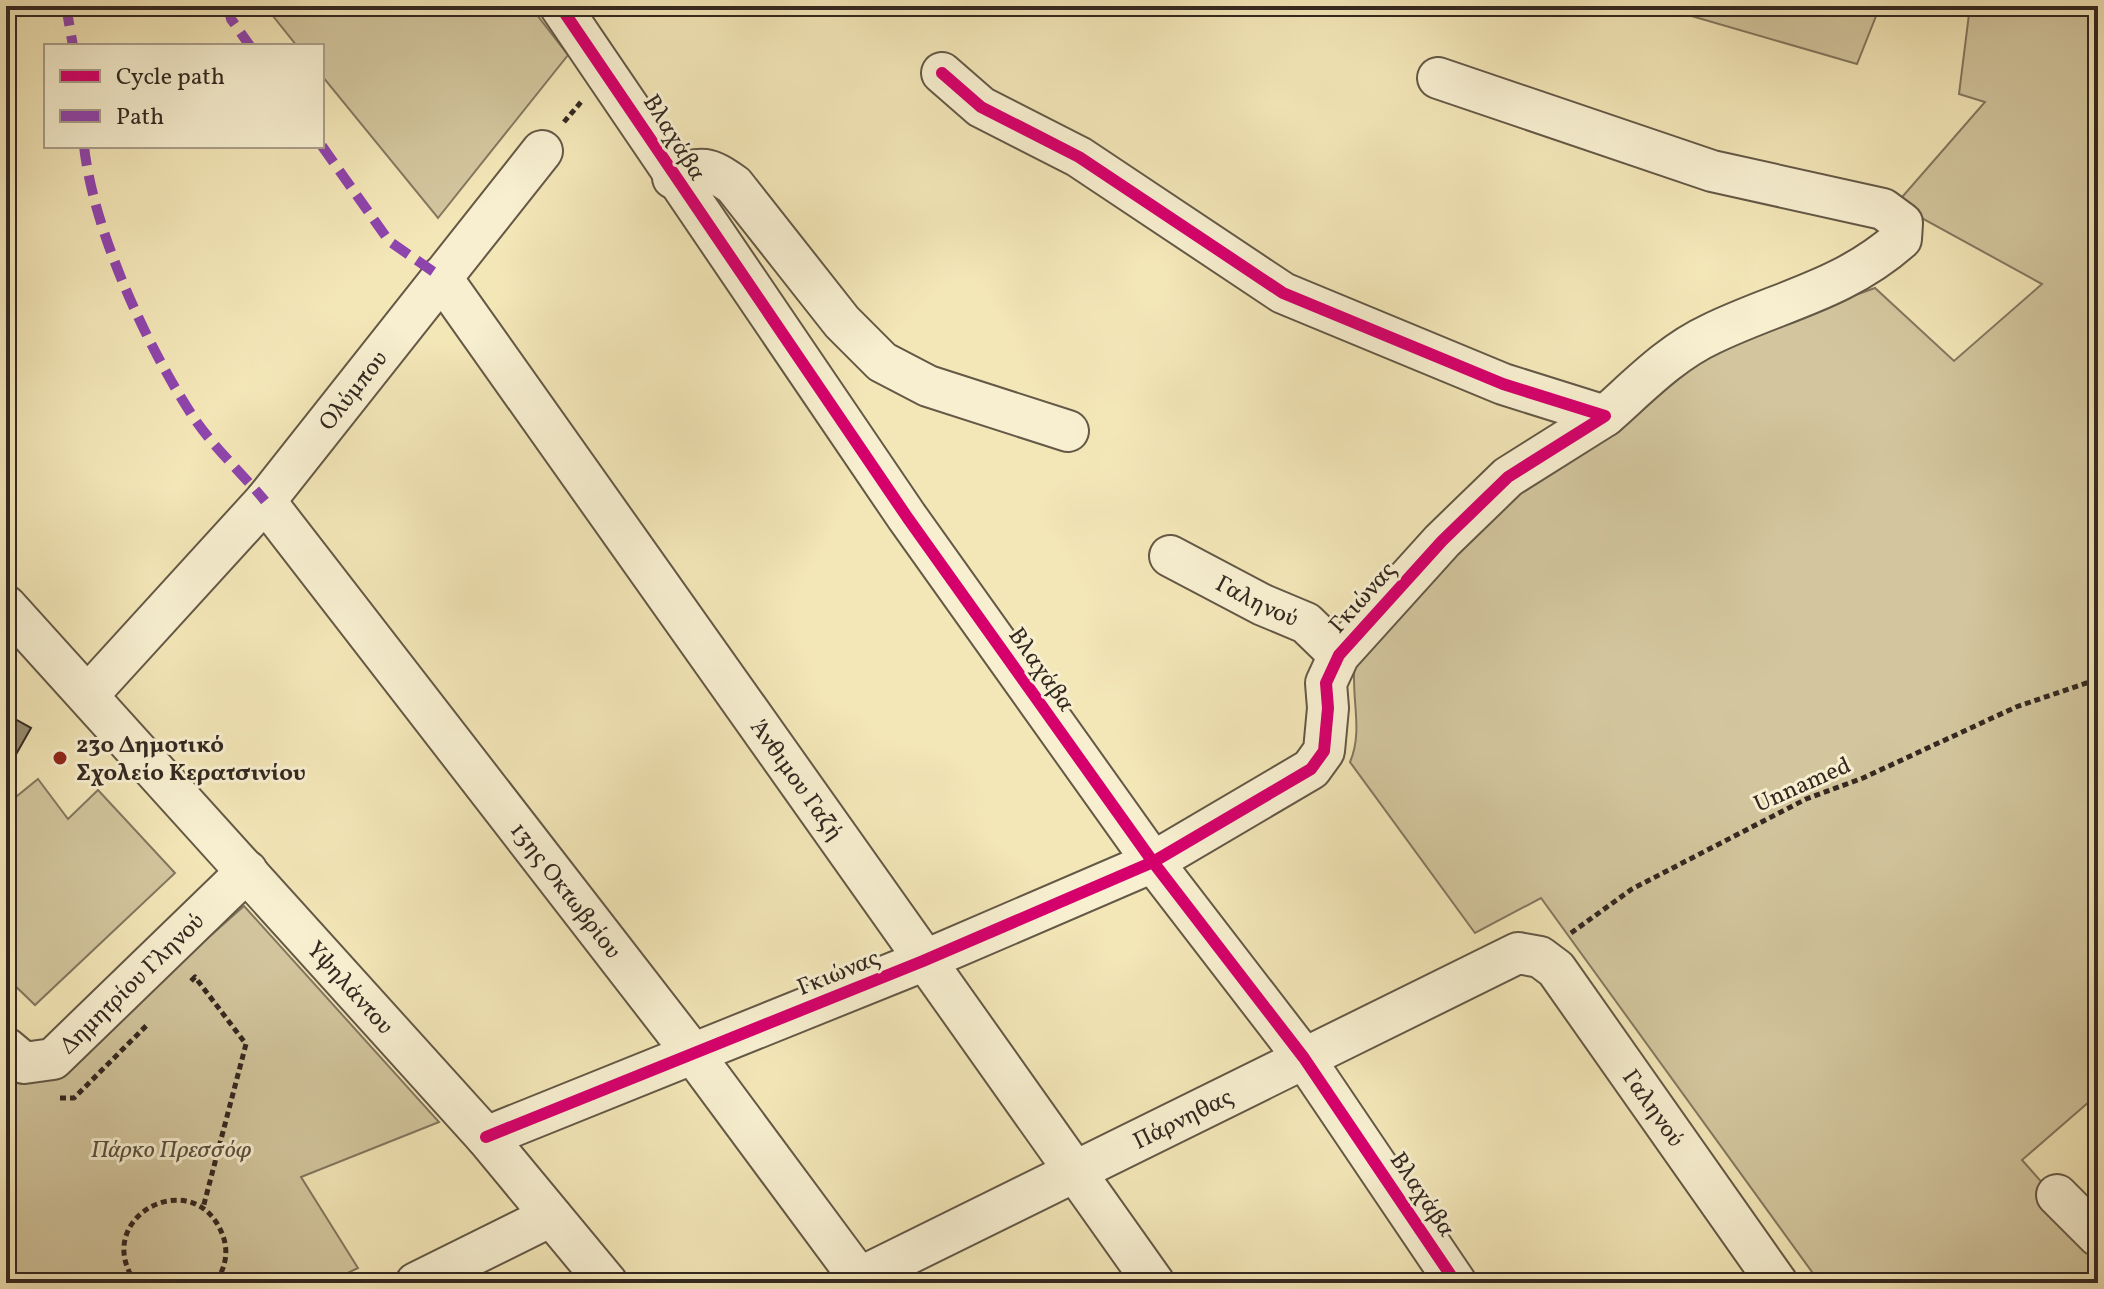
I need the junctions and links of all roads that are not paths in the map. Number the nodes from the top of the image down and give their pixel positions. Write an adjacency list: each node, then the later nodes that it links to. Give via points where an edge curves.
1 (560, 6): 5 (street, Βλαχάβα)
2 (942, 73): 7 (street, via 981,107 1079,157 1283,293 1503,384)
3 (1438, 78): 7 (street, Γκιώνας, via 1712,171 1883,209 1902,223 1901,239 1854,276 1710,334 1682,350)
4 (542, 151): 6 (street, Ολύμπου)
5 (673, 178): 8 (street, via 697,167 734,185 842,322 882,362 928,386); 14 (street, Βλαχάβα)
6 (441, 277): 9 (street, Ολύμπου); 17 (street, Άνθιμου Γαζή)
7 (1605, 416): 12 (street, Γκιώνας, via 1508,477)
8 (1068, 431)
9 (265, 501): 13 (street, Ολύμπου); 19 (street, 13ης Οκτωβρίου)
10 (1170, 556): 12 (street, Γαληνού, via 1306,623)
11 (6, 606): 13 (street, Υψηλάντου)
12 (1339, 655): 14 (street, Γκιώνας, via 1326,683 1324,751 1311,769)
13 (88, 695): 15 (street, Υψηλάντου)
14 (1153, 862): 17 (street, Γκιώνας); 20 (street, Βλαχάβα)
15 (247, 871): 18 (street, Δημητρίου Γληνού, via 53,1059 24,1063); 21 (street, Υψηλάντου)
16 (1529, 955): 20 (street, Πάρνηθας); 31 (street, Γαληνού, via 1556,969)
17 (923, 961): 19 (street, Γκιώνας); 22 (street, Άνθιμου Γαζή)
18 (6, 1048)
19 (694, 1055): 21 (street, Γκιώνας); 26 (street, 13ης Οκτωβρίου)
20 (1304, 1058): 22 (street, Πάρνηθας); 30 (street, Βλαχάβα)
21 (486, 1137): 24 (street, Υψηλάντου)
22 (1074, 1172): 26 (street, Πάρνηθας); 29 (street, Άνθιμου Γαζή)
23 (2057, 1195): 25 (street)
24 (551, 1216): 27 (street); 28 (street, Υψηλάντου)
25 (2098, 1236)
26 (857, 1281)
27 (416, 1283)
28 (607, 1283)
29 (1154, 1283)
30 (1456, 1283)
31 (1777, 1283)

